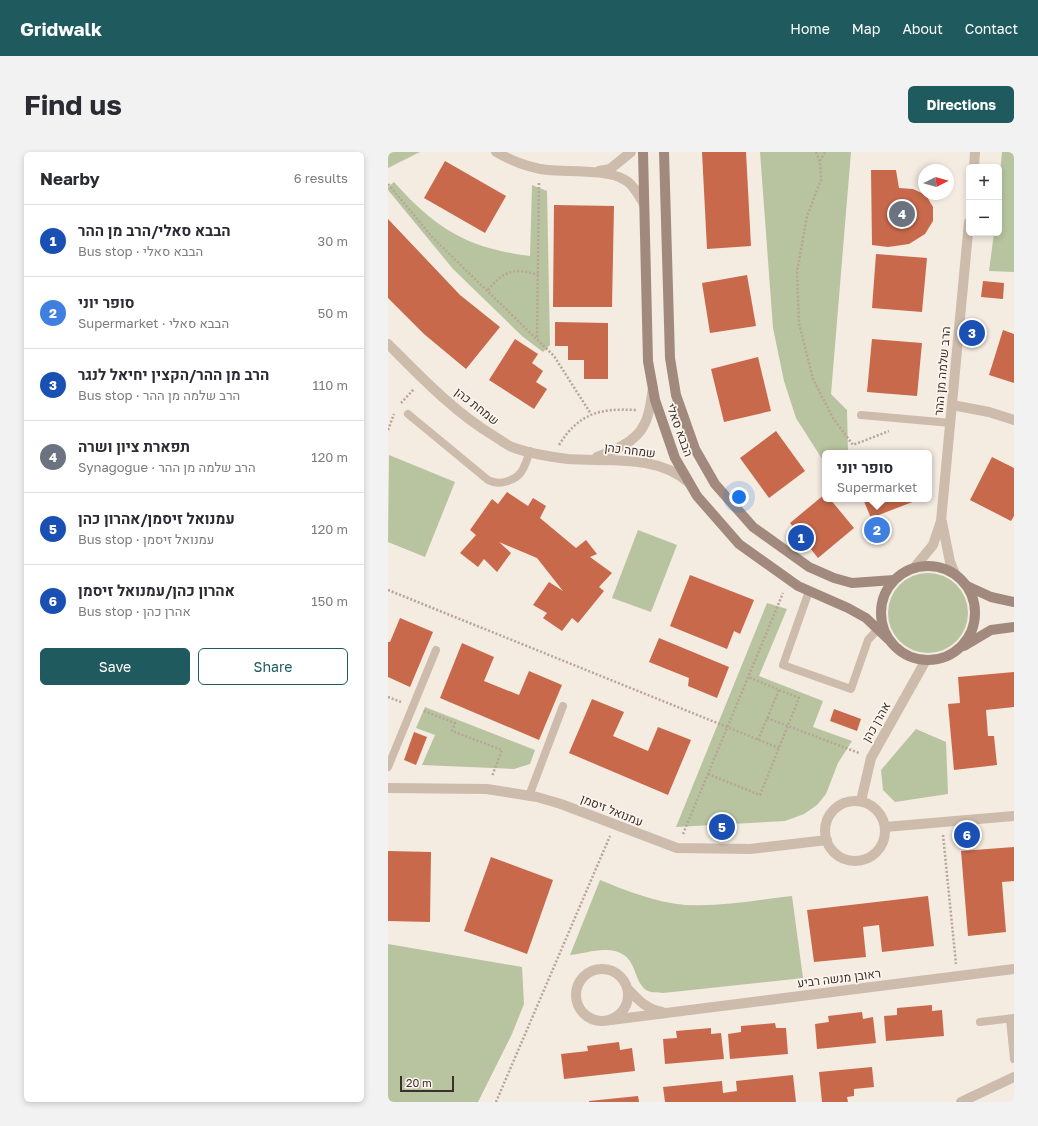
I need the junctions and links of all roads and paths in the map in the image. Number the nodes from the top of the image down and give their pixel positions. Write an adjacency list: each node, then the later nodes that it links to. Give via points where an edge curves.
1 (496, 152): 10 (street, via 525,166)
2 (631, 152): 11 (street, via 610,169)
3 (643, 152): 13 (street, הבבא סאלי)
4 (664, 152): 36 (street, הבבא סאלי, via 670,358 676,395 695,449 714,484 753,528 809,567 852,583)
5 (816, 152): 8 (path)
6 (825, 152): 8 (path)
7 (976, 152): 9 (street)
8 (820, 162): 27 (path, via 820,180 807,216 797,272 799,323 813,379 833,418 853,445)
9 (974, 164)
10 (539, 168): 11 (street); 15 (path)
11 (591, 172): 13 (street, via 625,180 634,188)
12 (388, 184): 16 (path, via 433,238)
13 (644, 204): 19 (street, הבבא סאלי, via 648,361)
14 (968, 236): 20 (street, הרב שלמה מן ההר)
15 (538, 275): 16 (path, via 527,271 512,271 503,275); 17 (path)
16 (488, 290): 17 (path)
17 (537, 338): 23 (path, via 554,356)
18 (388, 344): 28 (street, שמחת כהן, via 477,425 512,446)
19 (653, 388): 21 (street, שמחה כהן); 31 (street, הבבא סאלי, via 661,421 675,458)
20 (952, 405): 25 (street); 26 (street, הרב שלמה מן ההר)
21 (649, 411): 23 (path, via 619,409); 30 (street, שמחה כהן, via 644,426 633,438 613,451)
22 (408, 414): 28 (lane, via 494,484 516,477 523,470)
23 (591, 414): 29 (path, via 575,424)
24 (861, 415): 26 (lane)
25 (1014, 420)
26 (951, 422): 32 (street, הרב שלמה מן ההר)
27 (896, 428)
28 (530, 451): 29 (street, שמחת כהן)
29 (552, 456): 30 (street, שמחת כהן)
30 (591, 459): 31 (street, שמחה כהן, via 649,464 678,474)
31 (690, 484): 35 (street, הבבא סאלי, via 714,518 739,544)
32 (941, 521): 33 (street, via 933,545); 34 (street)
33 (914, 568): 34 (street, via 942,568); 36 (street)
34 (955, 574): 37 (street)
35 (789, 580): 39 (street, הבבא סאלי); 47 (path)
36 (894, 580): 43 (street, via 885,593 881,608 882,624)
37 (967, 586): 40 (street, via 991,597); 44 (street, via 973,598 974,618 969,637)
38 (388, 590): 53 (path)
39 (809, 591): 42 (street, הבבא סאלי, via 848,608 866,618); 42 (lane, via 783,665 851,689 868,640)
40 (1014, 602)
41 (1014, 627): 44 (street, via 991,630)
42 (878, 629): 43 (street, הבבא סאלי)
43 (888, 639): 46 (street, via 898,650 912,658)
44 (960, 648): 46 (street, via 950,655)
45 (436, 650): 49 (lane)
46 (926, 660): 56 (street, אהרן כהן)
47 (748, 677): 48 (path); 53 (path)
48 (780, 690): 51 (path); 52 (path, via 799,698)
49 (413, 706): 57 (lane); 60 (path, via 455,723 452,731 502,750)
50 (563, 706): 61 (lane)
51 (767, 718): 52 (path); 54 (path)
52 (788, 726): 55 (path); 56 (path)
53 (727, 728): 54 (path); 58 (path)
54 (758, 740): 55 (path)
55 (779, 748): 58 (path, via 760,795)
56 (871, 758): 62 (street, אהרן כהן)
57 (388, 767)
58 (708, 774): 68 (path)
59 (388, 788): 60 (street, עמנואל זיסמן)
60 (487, 790): 61 (street, עמנואל זיסמן)
61 (529, 796): 65 (street, עמנואל זיסמן, via 561,804)
62 (861, 802): 66 (street, via 877,810); 67 (street, via 841,804 833,811 827,820)
63 (1014, 816): 64 (street)
64 (941, 821): 66 (street); 70 (path)
65 (615, 825): 68 (street, עמנואל זיסמן); 78 (path)
66 (885, 827): 67 (street, via 881,846 867,859 847,860 838,856)
67 (826, 840): 68 (street, עמנואל זיסמן, via 750,849)
68 (676, 848)
69 (1014, 969): 70 (street, ראובן מנשה רביע)
70 (958, 976): 72 (street, ראובן מנשה רביע)
71 (629, 990): 72 (street, ראובן מנשה רביע, via 647,1007); 74 (street, via 625,1008); 74 (street, via 620,974 603,968 585,974 579,982 576,1000 583,1013 600,1021)
72 (668, 1014): 74 (street, ראובן מנשה רביע)
73 (1012, 1019): 75 (lane); 76 (lane)
74 (611, 1020)
75 (980, 1022)
76 (1014, 1059)
77 (1014, 1077): 79 (street)
78 (496, 1102)
79 (961, 1102)

